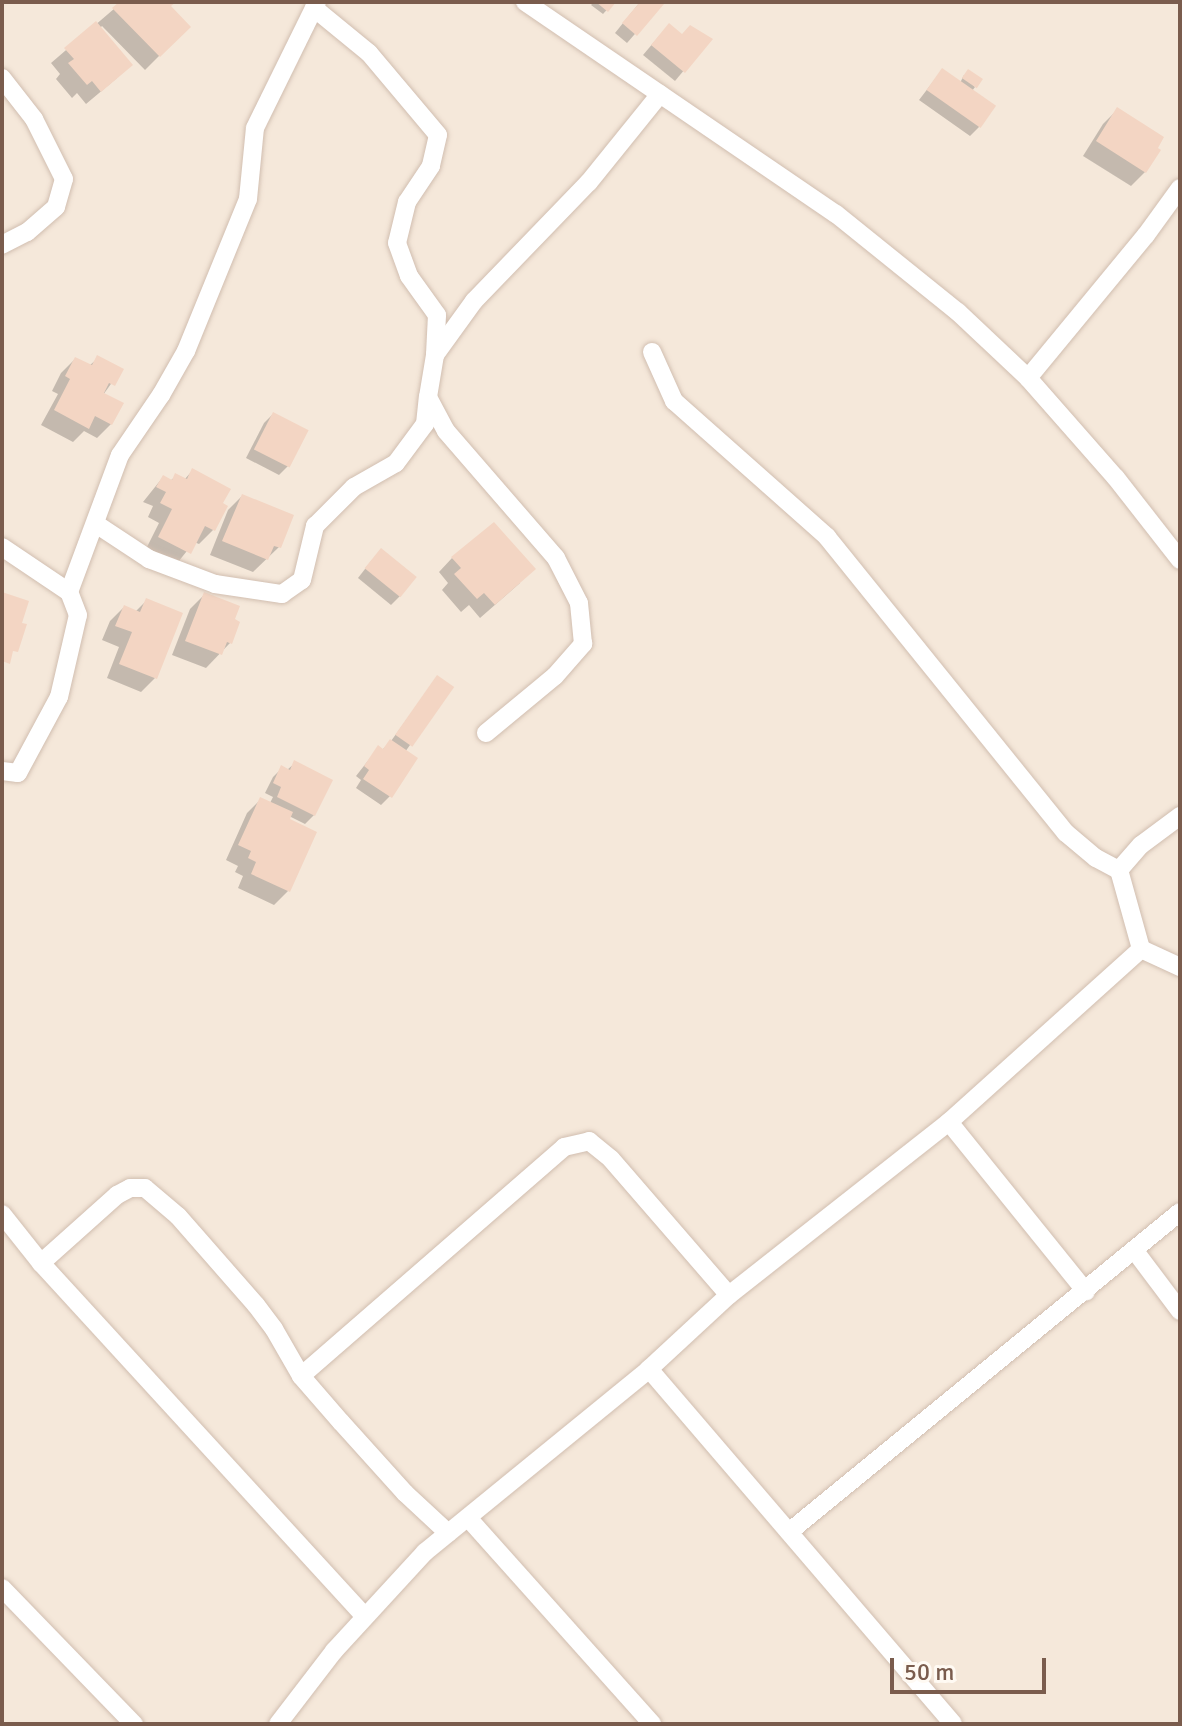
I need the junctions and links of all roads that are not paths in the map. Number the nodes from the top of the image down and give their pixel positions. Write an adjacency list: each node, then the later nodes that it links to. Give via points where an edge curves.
1 (525, 2): 4 (street)
2 (316, 5): 8 (street, via 369,53 438,135 431,166 407,202 397,243 409,276 437,315); 11 (street, via 255,128 248,199 186,351 120,455)
3 (2, 78): 6 (street, via 34,119 64,179 56,207)
4 (660, 94): 8 (street, via 589,182 474,301); 9 (street, via 836,214 958,312)
5 (1180, 188): 9 (street)
6 (2, 245)
7 (652, 352): 18 (street, via 674,401 827,537 1066,833)
8 (435, 355): 10 (street)
9 (1028, 378): 13 (street)
10 (428, 397): 11 (street, via 425,424 396,463 354,487 315,526 302,580 282,594 215,584 188,574 149,559); 15 (street, via 446,431 556,558 579,603 583,644 555,676)
11 (96, 524): 14 (street)
12 (2, 547): 14 (street)
13 (1180, 560)
14 (69, 592): 16 (street, via 78,615 59,697 18,773)
15 (486, 733)
16 (2, 771)
17 (1180, 816): 18 (street, via 1141,845)
18 (1119, 870): 19 (street)
19 (1141, 949): 20 (street); 21 (street)
20 (1180, 967)
21 (949, 1122): 26 (street); 27 (street)
22 (1180, 1212): 24 (street)
23 (2, 1214): 25 (street)
24 (1135, 1251): 26 (street); 28 (street)
25 (41, 1263): 30 (street, via 117,1195 145,1188 178,1216 256,1305); 35 (street)
26 (1086, 1292): 32 (street)
27 (729, 1295): 29 (street); 30 (street, via 611,1159 589,1141 564,1147)
28 (1180, 1311)
29 (649, 1369): 31 (street); 32 (street)
30 (301, 1376): 33 (street, via 386,1473)
31 (469, 1519): 33 (street); 39 (street)
32 (789, 1532): 36 (street)
33 (448, 1533): 35 (street)
34 (2, 1588): 37 (street)
35 (364, 1616): 38 (street)
36 (946, 1721)
37 (134, 1724)
38 (278, 1724)
39 (652, 1724)

